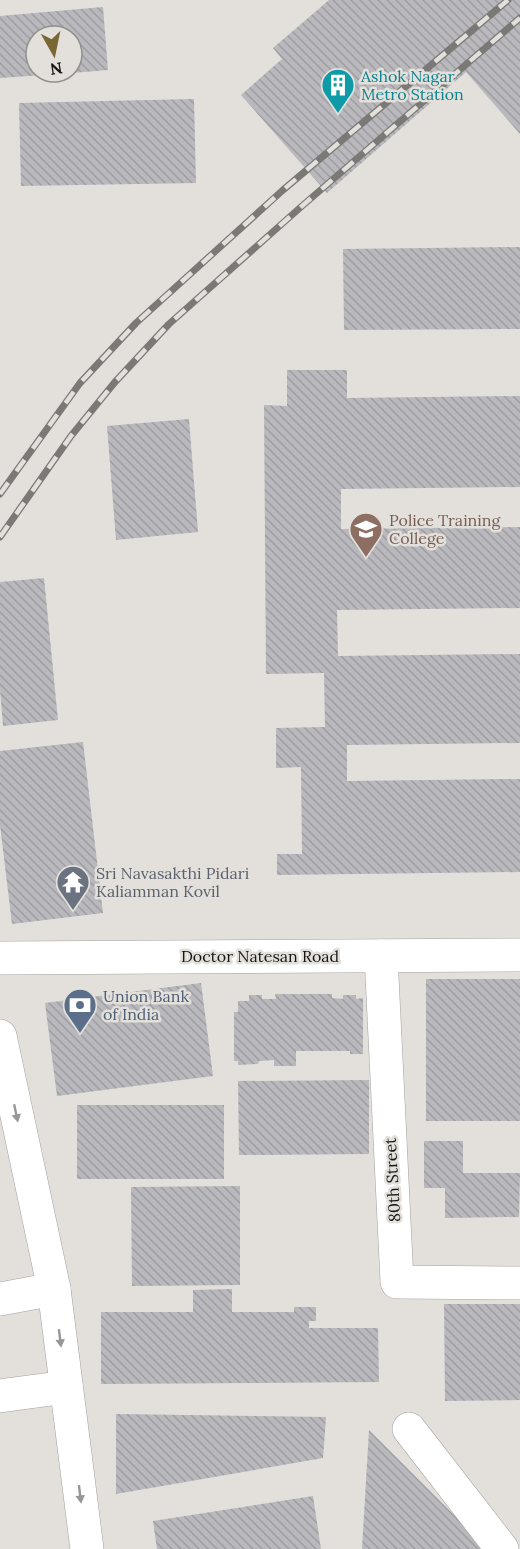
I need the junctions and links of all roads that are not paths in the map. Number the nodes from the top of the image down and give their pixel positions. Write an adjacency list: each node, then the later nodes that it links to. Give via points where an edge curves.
1 (520, 955): 2 (street, Doctor Natesan Road)
2 (381, 956): 3 (street, Doctor Natesan Road); 5 (street, 80th Street, via 397,1282)
3 (0, 958)
4 (0, 1036): 6 (street, one-way to 6)
5 (520, 1283)
6 (54, 1289): 7 (street); 8 (street, one-way to 8)
7 (0, 1299)
8 (66, 1387): 9 (street); 11 (street, one-way to 11)
9 (0, 1396)
10 (409, 1429): 12 (street)
11 (87, 1549)
12 (502, 1549)

